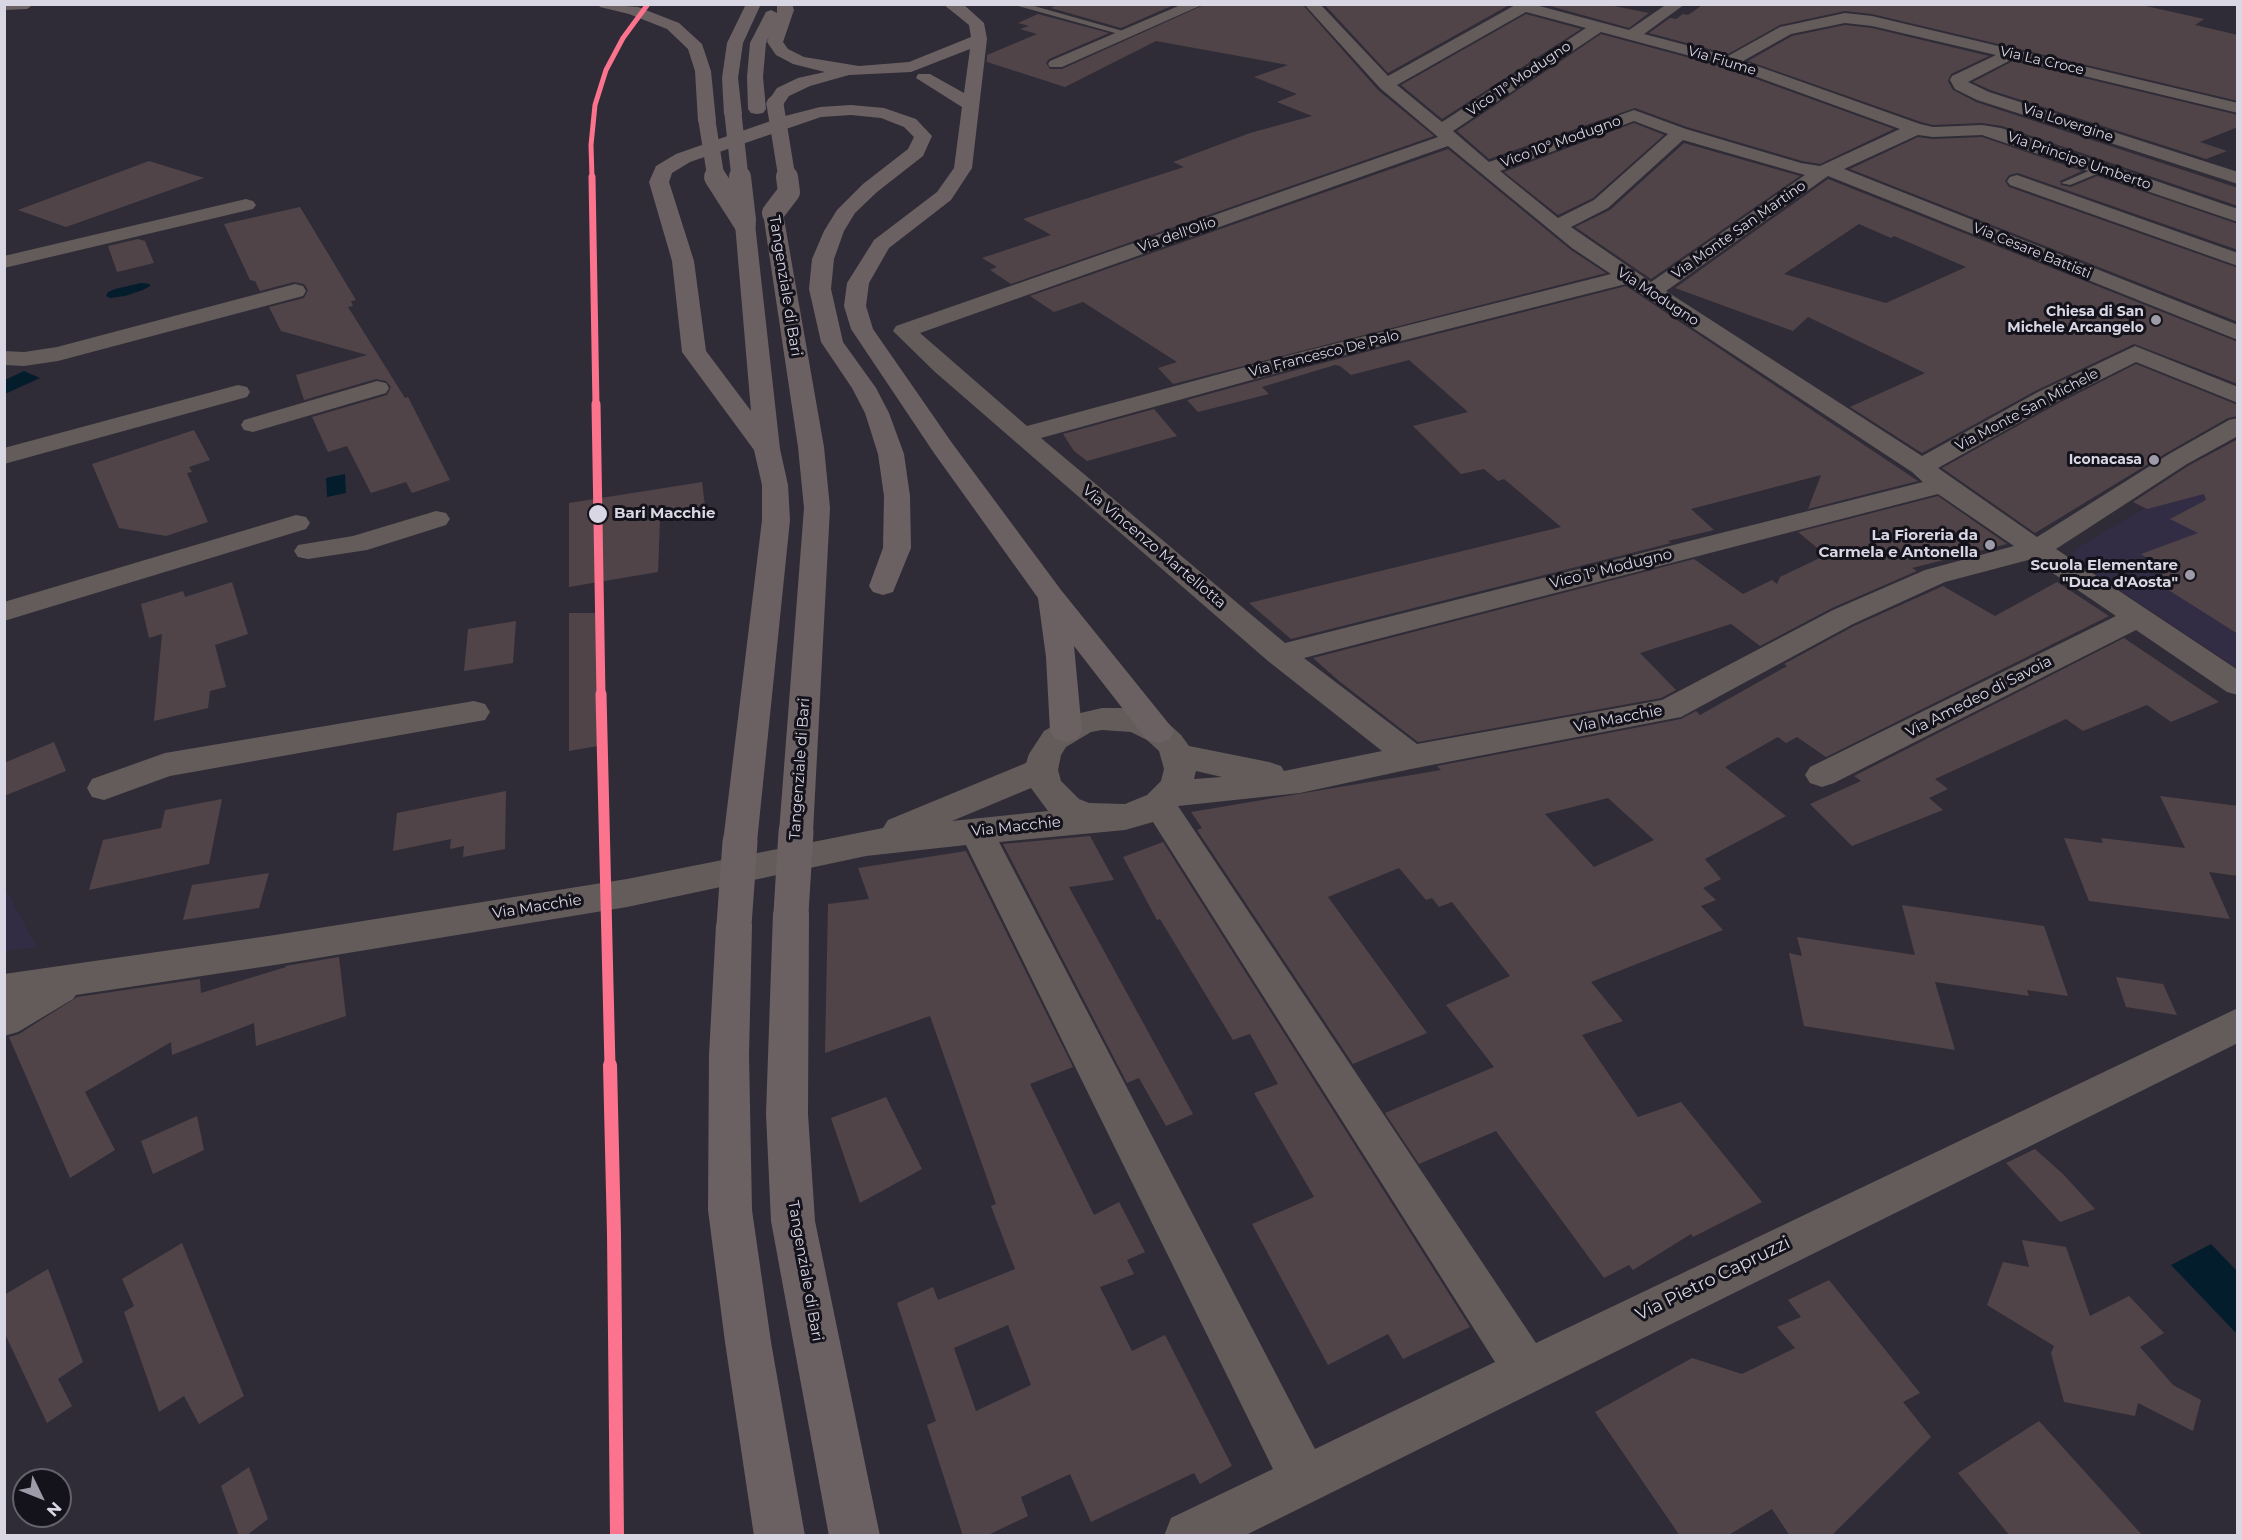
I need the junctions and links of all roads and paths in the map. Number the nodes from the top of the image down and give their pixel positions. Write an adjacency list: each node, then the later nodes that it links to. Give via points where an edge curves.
1 (27, 4): 11 (highway)
2 (605, 4): 43 (highway, bridge, via 673,26 696,47 703,71 716,181)
3 (754, 4): 43 (highway, Tangenziale di Bari, bridge, via 735,43 730,78)
4 (776, 4): 23 (highway, via 758,43 755,77)
5 (784, 4): 20 (highway, via 786,10 775,42 782,52 799,61)
6 (950, 4): 15 (highway, via 976,23)
7 (1015, 4): 13 (lane)
8 (1197, 4): 13 (street)
9 (1311, 4): 22 (street, Via Modugno)
10 (1678, 4): 14 (street)
11 (4, 6)
12 (1598, 27): 14 (street, Via Fiume); 22 (street, Via Fiume, via 1524,7); 29 (street, Vico 11° Modugno)
13 (1126, 33): 18 (street)
14 (1631, 36): 17 (street, Via Fiume)
15 (979, 39): 19 (highway); 21 (highway)
16 (2011, 54): 17 (street, Via La Croce, via 1845,18 1786,30); 25 (street, Via La Croce); 30 (street, Via Lovergine, via 1958,80 1983,96)
17 (1730, 62): 27 (street, Via Fiume)
18 (1056, 64)
19 (963, 70): 21 (highway, via 960,77); 24 (highway)
20 (859, 71): 21 (highway); 23 (highway, via 804,82)
21 (917, 72): 24 (highway)
22 (1386, 84): 29 (street, Via Modugno)
23 (766, 106): 31 (highway); 41 (highway, bridge, via 789,192)
24 (971, 106): 68 (highway, via 963,168 944,196 881,244 858,283 855,306 862,329)
25 (2238, 108)
26 (1634, 115): 28 (street, Via Cesare Battisti); 33 (street, Vico 10° Modugno)
27 (1916, 129): 32 (street, Via Principe Umberto, via 1995,132); 35 (street, Via Monte San Martino)
28 (1680, 133): 35 (street, Via Cesare Battisti, via 1798,168); 44 (street, via 1601,204)
29 (1446, 135): 33 (street, Via Modugno); 50 (street, Via dell'Olio)
30 (2110, 137): 32 (street); 36 (street, Via Lovergine)
31 (764, 155)
32 (2064, 156): 34 (street, Via Principe Umberto)
33 (1487, 169): 44 (street, Via Modugno)
34 (2100, 169): 38 (lane); 42 (street, Via Principe Umberto)
35 (1825, 171): 49 (street, Via Monte San Martino); 51 (street, Via Cesare Battisti)
36 (2238, 178)
37 (2017, 181): 45 (street)
38 (2066, 183)
39 (769, 189): 41 (highway, Tangenziale di Bari)
40 (246, 205): 46 (street)
41 (773, 213): 92 (highway, Tangenziale di Bari, bridge, via 811,447 817,526 791,913 787,1114 793,1221)
42 (2238, 216)
43 (745, 224): 59 (highway, Tangenziale di Bari)
44 (1558, 226): 47 (street, Via Modugno)
45 (2238, 260)
46 (4, 262)
47 (1627, 277): 49 (street, Via Modugno); 58 (street, Via Francesco De Palo)
48 (295, 291): 52 (street, via 58,354)
49 (1651, 292): 61 (street, Via Modugno)
50 (904, 331): 58 (street, Via Vincenzo Martellotta)
51 (2238, 333)
52 (4, 358)
53 (377, 388): 56 (street)
54 (238, 392): 60 (street)
55 (2238, 396): 61 (street, Via Monte San Michele, via 2135,353)
56 (253, 425)
57 (2238, 425): 65 (street, Via Macchie)
58 (1023, 435): 71 (street, Via Vincenzo Martellotta)
59 (767, 449): 67 (highway, via 694,352 683,261 659,182 663,170 683,158 820,112 884,113 910,123 923,136 916,152 847,210 823,259 820,289 832,342 864,388 891,454 897,496 897,548); 91 (highway, Tangenziale di Bari, bridge, via 776,504 771,585 740,842 734,925 729,1055 730,1210)
60 (4, 456)
61 (1921, 467): 62 (street, Via Modugno)
62 (1942, 485): 65 (street, Via Modugno); 71 (street, Vico 1° Modugno)
63 (436, 519): 66 (street, via 357,544)
64 (296, 523): 69 (street)
65 (2037, 549): 70 (street); 76 (street, Via Macchie, via 1935,576 1843,617 1670,709)
66 (308, 551)
67 (883, 586)
68 (1051, 596): 74 (highway, via 1061,657); 75 (highway)
69 (4, 612)
70 (2136, 618): 72 (street); 78 (street, Via Amedeo di Savoia)
71 (1279, 654): 76 (street, Via Vincenzo Martellotta)
72 (2238, 685)
73 (474, 712): 80 (street, via 165,765)
74 (1066, 731): 75 (street, via 1083,723 1122,719 1142,724); 77 (street, via 1045,754)
75 (1168, 744): 79 (street); 81 (street, via 1180,769 1177,782)
76 (1411, 757): 79 (street, Via Macchie)
77 (1041, 770): 82 (street, via 1044,784 1067,808); 84 (street)
78 (1822, 776)
79 (1300, 781): 81 (street, Via Macchie)
80 (104, 788)
81 (1164, 799): 82 (street, via 1143,812); 89 (street)
82 (1105, 818): 83 (street, Via Macchie)
83 (976, 831): 84 (street, Via Macchie); 90 (street)
84 (866, 843): 85 (street, Via Macchie, via 616,895)
85 (72, 981): 86 (street, Via Macchie); 87 (street)
86 (4, 990)
87 (4, 1020)
88 (2238, 1024): 89 (street, Via Pietro Capruzzi)
89 (1527, 1370): 90 (street, Via Pietro Capruzzi)
90 (1304, 1479): 93 (street, Via Pietro Capruzzi)
91 (780, 1536)
92 (855, 1536)
93 (1189, 1536)

